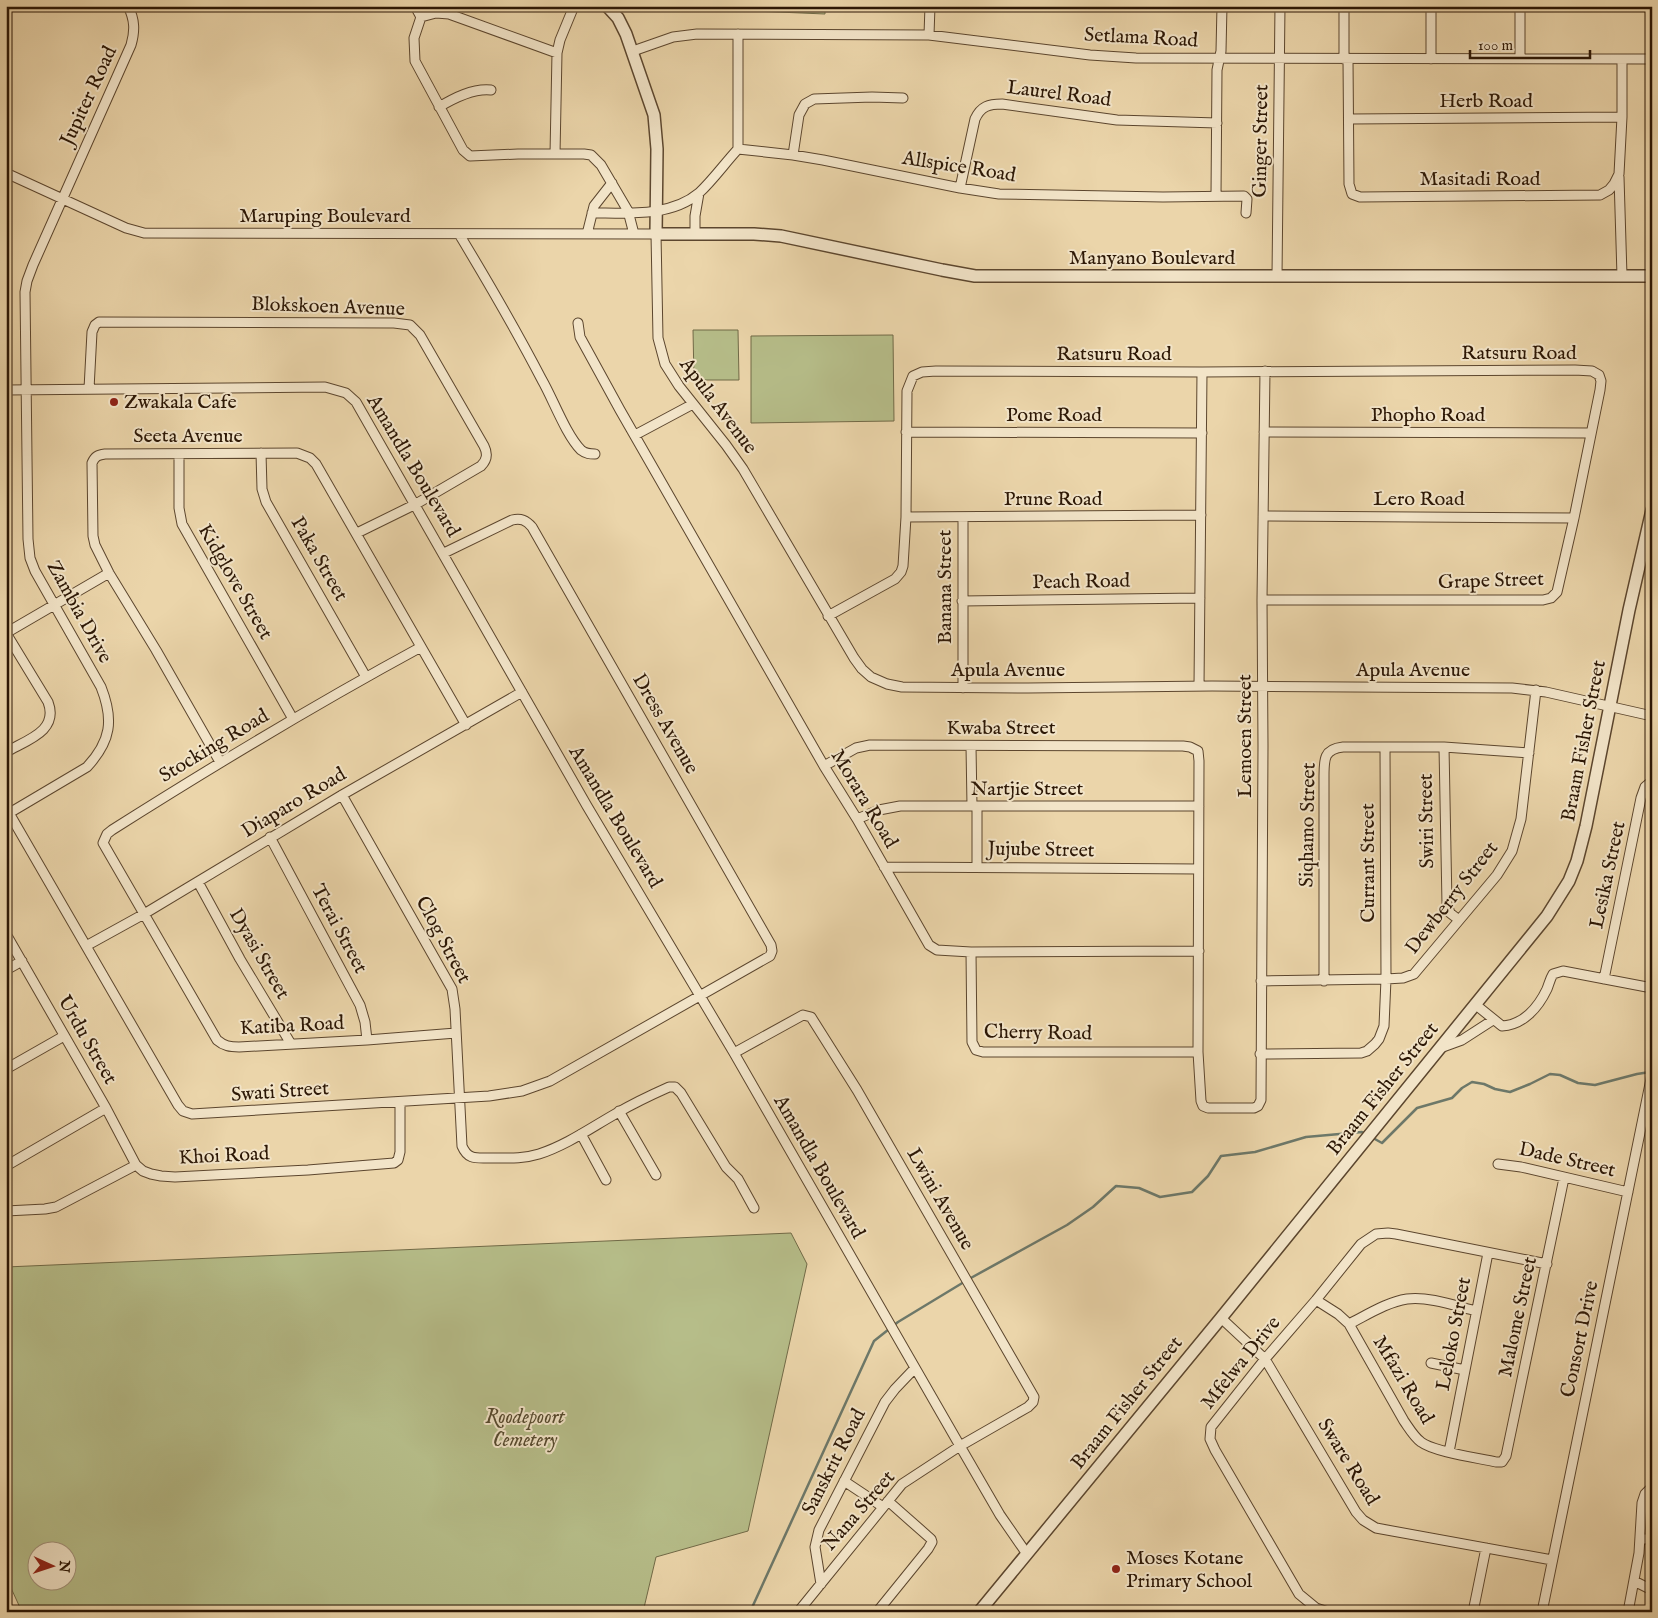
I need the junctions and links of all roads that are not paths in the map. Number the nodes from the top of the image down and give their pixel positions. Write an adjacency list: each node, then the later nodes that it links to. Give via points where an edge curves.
1 (128, 6): 38 (street, Jupiter Road, via 134,22 131,45)
2 (415, 6): 11 (street)
3 (574, 6): 15 (street)
4 (607, 6): 14 (street, via 618,18)
5 (930, 6): 13 (street)
6 (1222, 6): 18 (street)
7 (1280, 6): 16 (street, Ginger Street)
8 (1344, 6): 19 (street, Masitadi Road)
9 (1431, 6): 20 (street)
10 (1520, 6): 17 (street)
11 (421, 17): 15 (street, via 449,14); 25 (street, via 414,38 414,54)
12 (738, 34): 13 (street, Setlama Road); 14 (street, Setlama Road, via 685,34); 29 (street)
13 (929, 35): 18 (street, Setlama Road, via 1121,58)
14 (632, 51): 39 (street, via 656,125)
15 (557, 53): 30 (street)
16 (1280, 58): 18 (street, Setlama Road); 19 (street, Setlama Road); 48 (street, Ginger Street)
17 (1520, 58): 20 (street, Setlama Road); 21 (street, Setlama Road)
18 (1220, 59): 28 (street)
19 (1346, 59): 20 (street, Setlama Road); 27 (street, Masitadi Road)
20 (1431, 59)
21 (1622, 59): 22 (street, Setlama Road); 26 (street)
22 (1652, 59)
23 (491, 90): 25 (street, via 482,89)
24 (903, 98): 31 (street, via 872,96 809,101 800,115)
25 (438, 107): 30 (street, via 462,150 470,156)
26 (1622, 117): 27 (street, Herb Road); 33 (street)
27 (1350, 119): 33 (street, Masitadi Road, via 1349,184 1350,191 1357,197 1600,195 1609,190)
28 (1216, 123): 35 (street, Laurel Road, via 1117,120 990,104 981,109 975,119); 37 (street)
29 (738, 149): 31 (street, Allspice Road); 36 (street)
30 (555, 154): 34 (street, via 591,155)
31 (793, 155): 35 (street, Allspice Road)
32 (6, 173): 38 (street, Maruping Boulevard)
33 (1619, 174): 49 (street)
34 (612, 183): 40 (street); 41 (street)
35 (960, 188): 37 (street, Allspice Road, via 1014,195)
36 (699, 193): 39 (street, via 684,202); 47 (street)
37 (1216, 196): 42 (street, Allspice Road, via 1244,196 1247,198)
38 (61, 199): 43 (street, Maruping Boulevard, via 144,233); 57 (street, Zambia Drive, via 27,281)
39 (656, 211): 41 (street); 46 (street)
40 (592, 213): 41 (street); 44 (street)
41 (629, 213): 45 (street)
42 (1246, 213)
43 (460, 234): 44 (street, Maruping Boulevard); 66 (street, via 567,429 581,450)
44 (587, 234): 45 (street, Maruping Boulevard)
45 (634, 234): 46 (street, Maruping Boulevard)
46 (656, 234): 47 (street, Manyano Boulevard); 58 (street, Apula Avenue, via 661,353 671,375)
47 (695, 234): 48 (street, Manyano Boulevard, via 781,236 975,276)
48 (1277, 276): 49 (street, Manyano Boulevard)
49 (1622, 276): 50 (street, Manyano Boulevard)
50 (1652, 276)
51 (578, 323): 63 (street, Morara Road, via 580,337)
52 (1265, 371): 53 (street, Ratsuru Road); 54 (street, Ratsuru Road, via 1576,370); 60 (street, Lemoen Street)
53 (1202, 372): 59 (street, Ratsuru Road, via 922,372 913,376 908,385); 61 (street)
54 (1599, 375): 62 (street, Grape Street, via 1600,390)
55 (90, 389): 57 (street, Amandla Boulevard); 67 (street, Amandla Boulevard, via 318,387 340,390 352,397 360,408); 67 (street, Blokskoen Avenue, via 92,332 99,322 410,325 420,335 487,454 481,466)
56 (6, 390): 57 (street, Amandla Boulevard)
57 (27, 390): 80 (street, Zambia Drive, via 28,551)
58 (693, 404): 63 (street); 81 (street, Apula Avenue, via 743,469)
59 (906, 432): 61 (street, Pome Road); 71 (street, Ratsuru Road)
60 (1264, 432): 62 (street, Phopho Road); 70 (street, Lemoen Street)
61 (1202, 433): 69 (street)
62 (1591, 434): 73 (street, Grape Street)
63 (635, 435): 100 (street, Morara Road)
64 (261, 453): 65 (street, Seeta Avenue); 74 (street, Seeta Avenue, via 297,453 310,458); 84 (street, Paka Street, via 262,489 266,502)
65 (179, 454): 76 (street, Seeta Avenue, via 106,454 94,459 93,536); 92 (street, Kidglove Street, via 182,524)
66 (595, 454)
67 (416, 504): 74 (street, Blokskoen Avenue); 75 (street, Amandla Boulevard)
68 (1652, 510): 90 (street, Braam Fisher Street)
69 (1201, 515): 72 (street, Prune Road); 77 (street)
70 (1263, 516): 73 (street, Lero Road); 78 (street, Lemoen Street)
71 (906, 517): 72 (street, Prune Road); 81 (street, Ratsuru Road, via 901,572 895,579)
72 (963, 517): 79 (street, Banana Street)
73 (1574, 518): 78 (street, Grape Street, via 1556,592 1551,598)
74 (357, 533): 83 (street, Seeta Avenue)
75 (444, 553): 89 (street, Amandla Boulevard); 125 (street, Dress Avenue, via 512,520 522,519 532,526 771,945 772,954 767,958)
76 (109, 573): 80 (street); 99 (street, Seeta Avenue)
77 (1200, 598): 79 (street, Peach Road); 85 (street)
78 (1262, 600): 86 (street, Lemoen Street)
79 (962, 601): 87 (street, Banana Street)
80 (54, 606): 82 (street); 105 (street, Zambia Drive, via 101,687 108,704 108,725 104,743 87,767)
81 (828, 616): 87 (street, Apula Avenue, via 854,658 875,680 902,687)
82 (6, 633): 97 (street, via 51,709 50,722 45,729)
83 (421, 647): 84 (street, Stocking Road); 93 (street, Seeta Avenue)
84 (366, 677): 92 (street, Stocking Road)
85 (1200, 686): 86 (street, Apula Avenue); 87 (street, Apula Avenue)
86 (1263, 686): 88 (street, Apula Avenue); 122 (street, Lemoen Street)
87 (963, 688)
88 (1536, 690): 90 (street, Apula Avenue); 98 (street, Dewberry Street)
89 (522, 692): 93 (street, Diaparo Road); 125 (street, Amandla Boulevard)
90 (1609, 707): 91 (street, Apula Avenue); 126 (street, Braam Fisher Street, via 1586,826 1569,881 1547,916)
91 (1652, 716)
92 (293, 719): 99 (street, Stocking Road)
93 (466, 725): 102 (street, Diaparo Road)
94 (971, 746): 100 (street, Kwaba Street, via 864,746); 103 (street); 104 (street, Kwaba Street, via 1183,746 1198,751)
95 (1385, 747): 96 (street, Siqhamo Street); 121 (street, Currant Street); 123 (street, Siqhamo Street, via 1337,748 1325,759)
96 (1444, 747): 98 (street, Siqhamo Street); 113 (street, Swiri Street, via 1446,896 1450,913)
97 (6, 752)
98 (1529, 753): 113 (street, Dewberry Street, via 1521,819 1512,851)
99 (220, 762): 112 (street, Stocking Road, via 104,838 104,847)
100 (824, 766): 106 (street, Morara Road)
101 (1652, 781): 120 (street, Lesika Street, via 1645,787 1641,798)
102 (342, 795): 107 (street, Diaparo Road); 128 (street, Clog Street, via 452,989)
103 (974, 806): 104 (street, Nartjie Street); 106 (street, Nartjie Street, via 892,807); 108 (street)
104 (1199, 806): 110 (street)
105 (8, 814): 115 (street, Swati Street)
106 (857, 819): 109 (street, Morara Road)
107 (270, 838): 111 (street, Diaparo Road); 130 (street, Terai Street, via 356,997 365,1022)
108 (977, 866): 109 (street, Jujube Street); 110 (street, Jujube Street)
109 (884, 867): 117 (street, Morara Road, via 929,945 937,950)
110 (1198, 868): 116 (street)
111 (198, 882): 112 (street, Diaparo Road); 131 (street, Dyasi Street)
112 (144, 914): 115 (street, Diaparo Road); 131 (street, Katiba Road, via 221,1044)
113 (1460, 920): 121 (street, Dewberry Street, via 1414,974)
114 (6, 934): 118 (street, Urdu Street)
115 (86, 946): 139 (street, Swati Street, via 178,1105 187,1113 199,1115)
116 (1198, 951): 117 (street, Morara Road); 133 (street)
117 (971, 952): 133 (street, Cherry Road, via 972,1042 976,1050)
118 (22, 961): 119 (street); 129 (street, Urdu Street)
119 (6, 970)
120 (1604, 978): 124 (street); 127 (street, via 1558,971 1551,976 1546,990 1523,1020 1502,1026)
121 (1386, 979): 123 (street, Dewberry Street); 135 (street, Currant Street, via 1384,1026 1379,1039 1367,1051 1354,1054)
122 (1261, 981): 123 (street, Dewberry Street); 135 (street, Lemoen Street)
123 (1324, 981)
124 (1652, 988)
125 (700, 995): 134 (street, Amandla Boulevard); 138 (street, Swati Street, via 539,1086 505,1094)
126 (1476, 1005): 127 (street); 132 (street, Braam Fisher Street)
127 (1493, 1020): 132 (street, via 1462,1040)
128 (456, 1033): 130 (street, Katiba Road); 138 (street, Clog Street)
129 (64, 1036): 136 (street); 140 (street, Urdu Street)
130 (367, 1040): 131 (street, Katiba Road)
131 (291, 1044)
132 (1439, 1048): 156 (street, Braam Fisher Street)
133 (1198, 1052): 135 (street, Lemoen Street, via 1201,1101 1208,1108 1258,1106)
134 (734, 1053): 160 (street, Amandla Boulevard); 162 (street, Lwini Avenue, via 803,1015 812,1017 970,1285 1034,1400 1020,1412)
135 (1260, 1054)
136 (6, 1069)
137 (1652, 1074): 149 (street, Consort Drive)
138 (459, 1098): 139 (street, Swati Street); 142 (street, Clog Street, via 462,1146 464,1152 472,1157 516,1158 540,1154)
139 (400, 1102): 144 (street, Khoi Road, via 400,1152 394,1163 175,1177 151,1174)
140 (106, 1108): 144 (street, Urdu Street); 145 (street)
141 (619, 1111): 142 (street); 146 (street); 150 (street, via 675,1087)
142 (580, 1134): 148 (street)
143 (1498, 1164): 147 (street, Dade Street)
144 (136, 1165): 151 (street, via 56,1207)
145 (6, 1166)
146 (656, 1175)
147 (1564, 1178): 149 (street, Dade Street); 153 (street, Malome Street)
148 (606, 1180)
149 (1628, 1192): 172 (street, Consort Drive)
150 (754, 1208)
151 (6, 1211)
152 (1488, 1253): 153 (street); 154 (street, Mfelwa Drive, via 1388,1233 1376,1234 1344,1264); 155 (street, Leloko Street)
153 (1547, 1264): 164 (street, Malome Street, via 1508,1447)
154 (1316, 1300): 157 (street, Mfazi Road); 158 (street, Mfelwa Drive)
155 (1476, 1311): 157 (street, via 1434,1301 1408,1299 1387,1305); 161 (street, Leloko Street)
156 (1221, 1318): 158 (street, Sware Road); 171 (street, Braam Fisher Street)
157 (1349, 1324): 163 (street, Mfazi Road, via 1413,1434 1421,1443)
158 (1265, 1359): 170 (street, Sware Road, via 1363,1520 1386,1530); 179 (street, Mfelwa Drive, via 1211,1427 1210,1439 1299,1594 1316,1608)
159 (1431, 1363): 161 (street)
160 (915, 1368): 162 (street, Amandla Boulevard); 165 (street, Sanskrit Road, via 885,1402)
161 (1465, 1370): 163 (street, Leloko Street)
162 (960, 1446): 167 (street, Nana Street, via 905,1481); 171 (street, Amandla Boulevard)
163 (1449, 1452): 164 (street, Mfazi Road)
164 (1502, 1462)
165 (844, 1481): 167 (street); 174 (street, Sanskrit Road, via 817,1536 816,1555)
166 (1652, 1487): 168 (street, via 1642,1500)
167 (886, 1504): 174 (street, Nana Street); 177 (street, via 932,1542)
168 (1640, 1539): 169 (street); 173 (street)
169 (1652, 1539)
170 (1486, 1548): 172 (street, Sware Road); 180 (street)
171 (1027, 1554): 178 (street, Braam Fisher Street)
172 (1552, 1560): 181 (street, Consort Drive)
173 (1634, 1581): 175 (street); 182 (street)
174 (821, 1584): 176 (street, Nana Street)
175 (1652, 1590)
176 (798, 1612)
177 (877, 1612)
178 (979, 1612)
179 (1327, 1612)
180 (1473, 1612)
181 (1542, 1612)
182 (1628, 1612)

